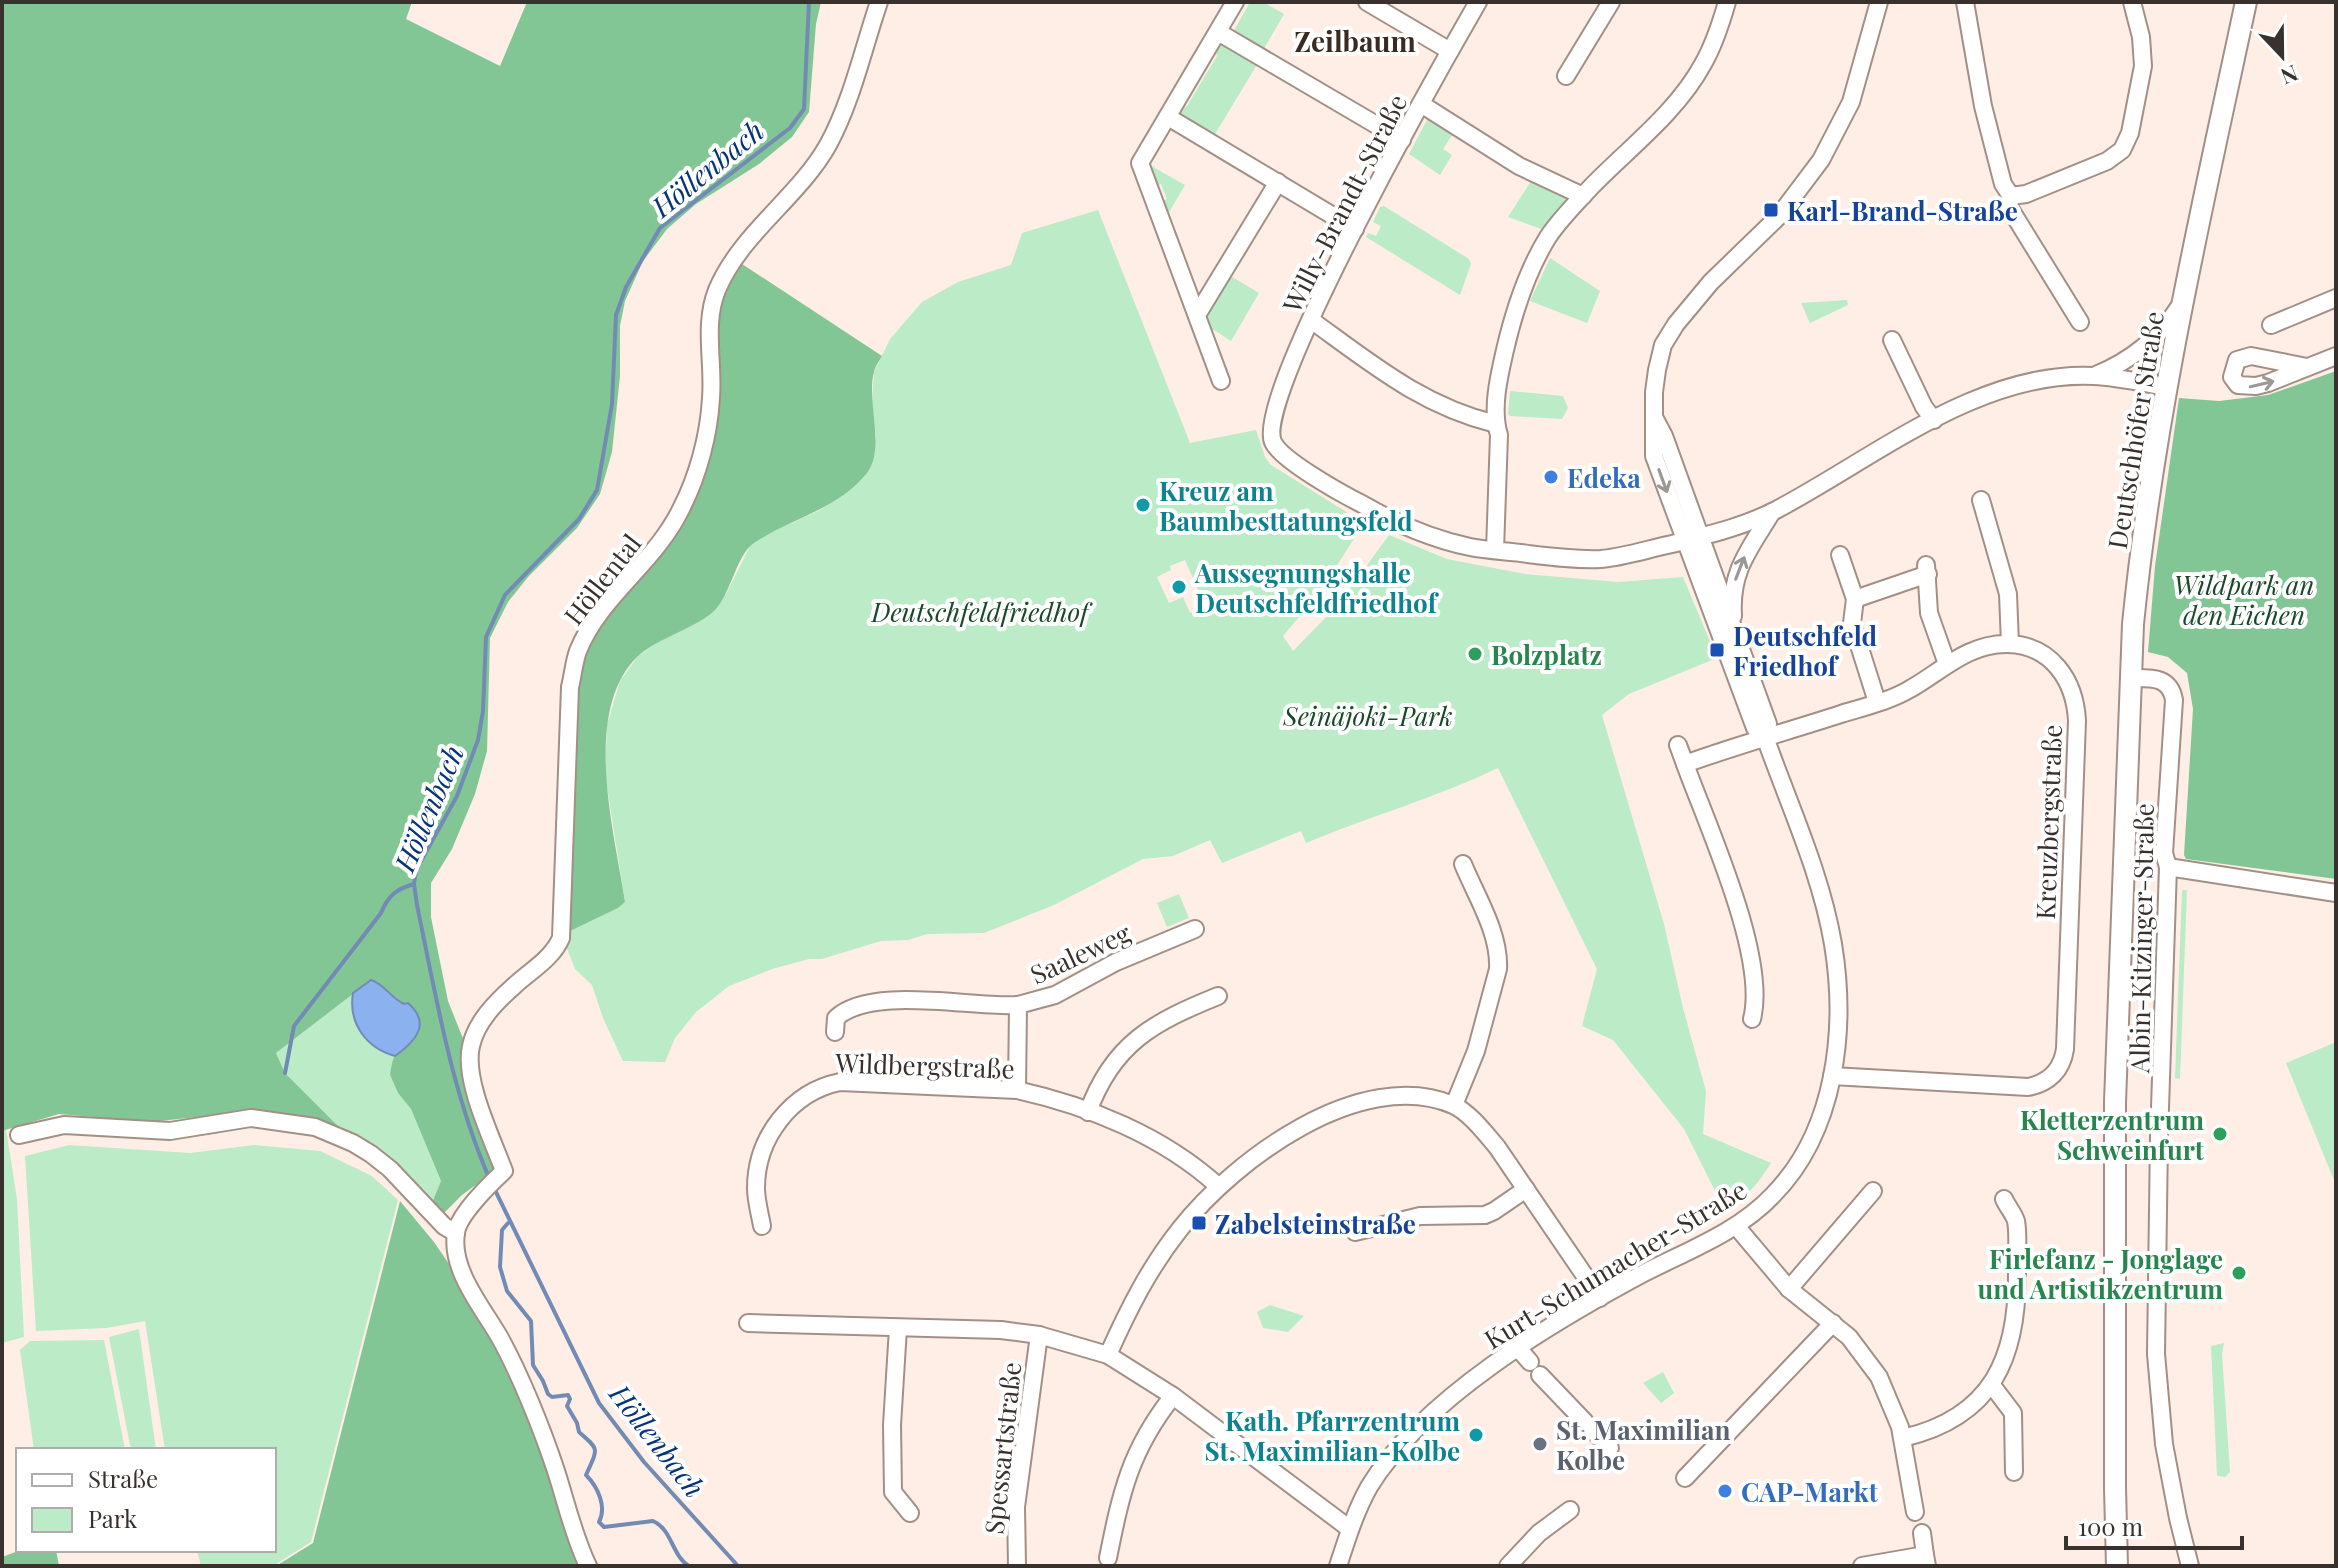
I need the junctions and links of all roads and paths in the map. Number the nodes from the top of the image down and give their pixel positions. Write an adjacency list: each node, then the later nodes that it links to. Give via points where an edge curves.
1 (879, 2): 69 (street, Höllental, via 827,146 736,257 717,291 709,324 708,419 681,510 645,563 589,628 577,654 570,687 561,938 548,957 494,1006 470,1051 475,1089 504,1171)
2 (1235, 2): 11 (street)
3 (1367, 2): 12 (street)
4 (1478, 2): 12 (street, Willy-Brandt-Straße)
5 (1611, 2): 13 (street)
6 (1727, 2): 18 (street, via 1701,68 1669,109)
7 (1879, 2): 37 (street, via 1851,102 1819,163 1778,217 1711,282 1669,335 1657,370 1655,419)
8 (1965, 2): 19 (street, via 1983,106 2003,184)
9 (2132, 2): 19 (street, via 2143,66 2122,150 2107,161)
10 (2246, 2): 22 (main road, Deutschhöfer Straße)
11 (1218, 32): 15 (street); 16 (street)
12 (1450, 51): 14 (street, Willy-Brandt-Straße)
13 (1566, 76)
14 (1421, 104): 16 (street, Willy-Brandt-Straße); 18 (street, via 1519,166)
15 (1168, 117): 17 (street); 23 (street, via 1140,163)
16 (1402, 140): 20 (street, Willy-Brandt-Straße)
17 (1278, 182): 20 (street); 23 (street)
18 (1583, 196): 34 (street, via 1549,235 1520,296 1500,372)
19 (2011, 196): 25 (street, via 2009,207)
20 (1355, 229): 24 (street, Willy-Brandt-Straße)
21 (2336, 298): 26 (street)
22 (2182, 303): 30 (street, via 2134,355); 32 (main road, Deutschhöfer Straße)
23 (1197, 315): 31 (street)
24 (1311, 320): 34 (street, via 1419,396); 38 (street, Willy-Brandt-Straße, via 1272,417 1277,448 1380,515 1450,542)
25 (2080, 322)
26 (2271, 325)
27 (1892, 340): 33 (street)
28 (2336, 356): 29 (street)
29 (2307, 367)
30 (2094, 376): 32 (street); 33 (street, via 2015,386)
31 (1221, 381)
32 (2167, 387): 44 (main road, Deutschhöfer Straße, via 2140,557)
33 (1934, 420): 36 (street)
34 (1496, 424): 38 (street)
35 (1981, 500): 42 (street, via 2008,594)
36 (1772, 512): 37 (street); 41 (street, one-way to 36, via 1732,600 1737,570)
37 (1692, 539): 38 (street, via 1598,559); 41 (street, Kurt-Schumacher-Straße); 46 (street, Kurt-Schumacher-Straße, via 1755,728)
38 (1495, 550)
39 (1840, 555): 40 (street)
40 (1855, 599): 43 (street, via 1927,570 1929,613); 45 (street, via 1852,623)
41 (1735, 633): 46 (street, Kurt-Schumacher-Straße, via 1768,724)
42 (2010, 644): 43 (street, via 1973,650); 57 (street, Kreuzbergstraße, via 2034,649 2051,660 2069,684 2076,707 2062,1063 2052,1076 2028,1087)
43 (1947, 664): 45 (street, via 1911,689)
44 (2131, 678): 50 (street, Albin-Kitzinger-Straße, via 2160,679 2173,692 2164,853); 96 (main road, Deutschhöfer Straße, via 2115,1102)
45 (1877, 702): 46 (street)
46 (1765, 737): 48 (street); 57 (street, Kurt-Schumacher-Straße, via 1812,867 1833,944 1838,1000)
47 (1678, 745): 48 (street)
48 (1685, 764): 55 (street, via 1748,945)
49 (1463, 864): 59 (street, via 1499,957 1476,1051)
50 (2168, 867): 51 (street); 97 (street, Albin-Kitzinger-Straße, via 2156,1354 2164,1444)
51 (2336, 893)
52 (1195, 929): 54 (street, Saaleweg, via 1055,995)
53 (1218, 996): 60 (street, via 1139,1035 1103,1078)
54 (1018, 1005): 56 (street, via 879,1000 842,1012); 58 (street, Saaleweg)
55 (1752, 1019)
56 (835, 1032)
57 (1832, 1076): 67 (street, Kurt-Schumacher-Straße, via 1817,1124 1793,1172)
58 (1017, 1090): 60 (street, Wildbergstraße); 66 (street, Wildbergstraße, via 840,1082 812,1090 784,1113 765,1147 756,1185)
59 (1454, 1105): 62 (street, via 1397,1097 1347,1108 1278,1139); 63 (street, via 1490,1139)
60 (1088, 1112): 62 (street, Wildbergstraße, via 1150,1138)
61 (19, 1135): 69 (street, via 64,1125 170,1131 251,1118 315,1127 371,1154)
62 (1218, 1186): 77 (street, via 1148,1275)
63 (1526, 1189): 68 (street, via 1485,1215 1420,1216); 71 (street)
64 (1873, 1191): 70 (street)
65 (2004, 1199): 78 (street, via 2016,1221 2017,1302 2008,1351)
66 (762, 1226)
67 (1736, 1226): 70 (street); 71 (street, Kurt-Schumacher-Straße)
68 (1355, 1232)
69 (456, 1233): 91 (street, via 457,1258 511,1362)
70 (1789, 1289): 73 (street)
71 (1600, 1298): 76 (street, Kurt-Schumacher-Straße)
72 (748, 1323): 74 (street)
73 (1833, 1323): 80 (street, via 1879,1377); 83 (street)
74 (898, 1328): 75 (street); 86 (street, via 893,1492)
75 (1039, 1335): 77 (street); 92 (street, Spessartstraße, via 1017,1498)
76 (1518, 1348): 81 (street); 87 (street, Kurt-Schumacher-Straße, via 1447,1402 1402,1446 1369,1488)
77 (1108, 1355): 79 (street)
78 (1991, 1384): 80 (street, via 1941,1426); 82 (street, via 2013,1413)
79 (1173, 1396): 87 (street); 89 (street, via 1128,1471)
80 (1903, 1438): 85 (street)
81 (1610, 1448)
82 (2014, 1472)
83 (1685, 1478)
84 (1570, 1510): 94 (street)
85 (1915, 1512)
86 (910, 1513)
87 (1350, 1529): 93 (street, Kurt-Schumacher-Straße)
88 (1922, 1533): 90 (street)
89 (1108, 1558)
90 (1926, 1561): 95 (street)
91 (588, 1566)
92 (1017, 1566)
93 (1338, 1566)
94 (1508, 1566)
95 (1862, 1566)
96 (2117, 1566)
97 (2190, 1566)

